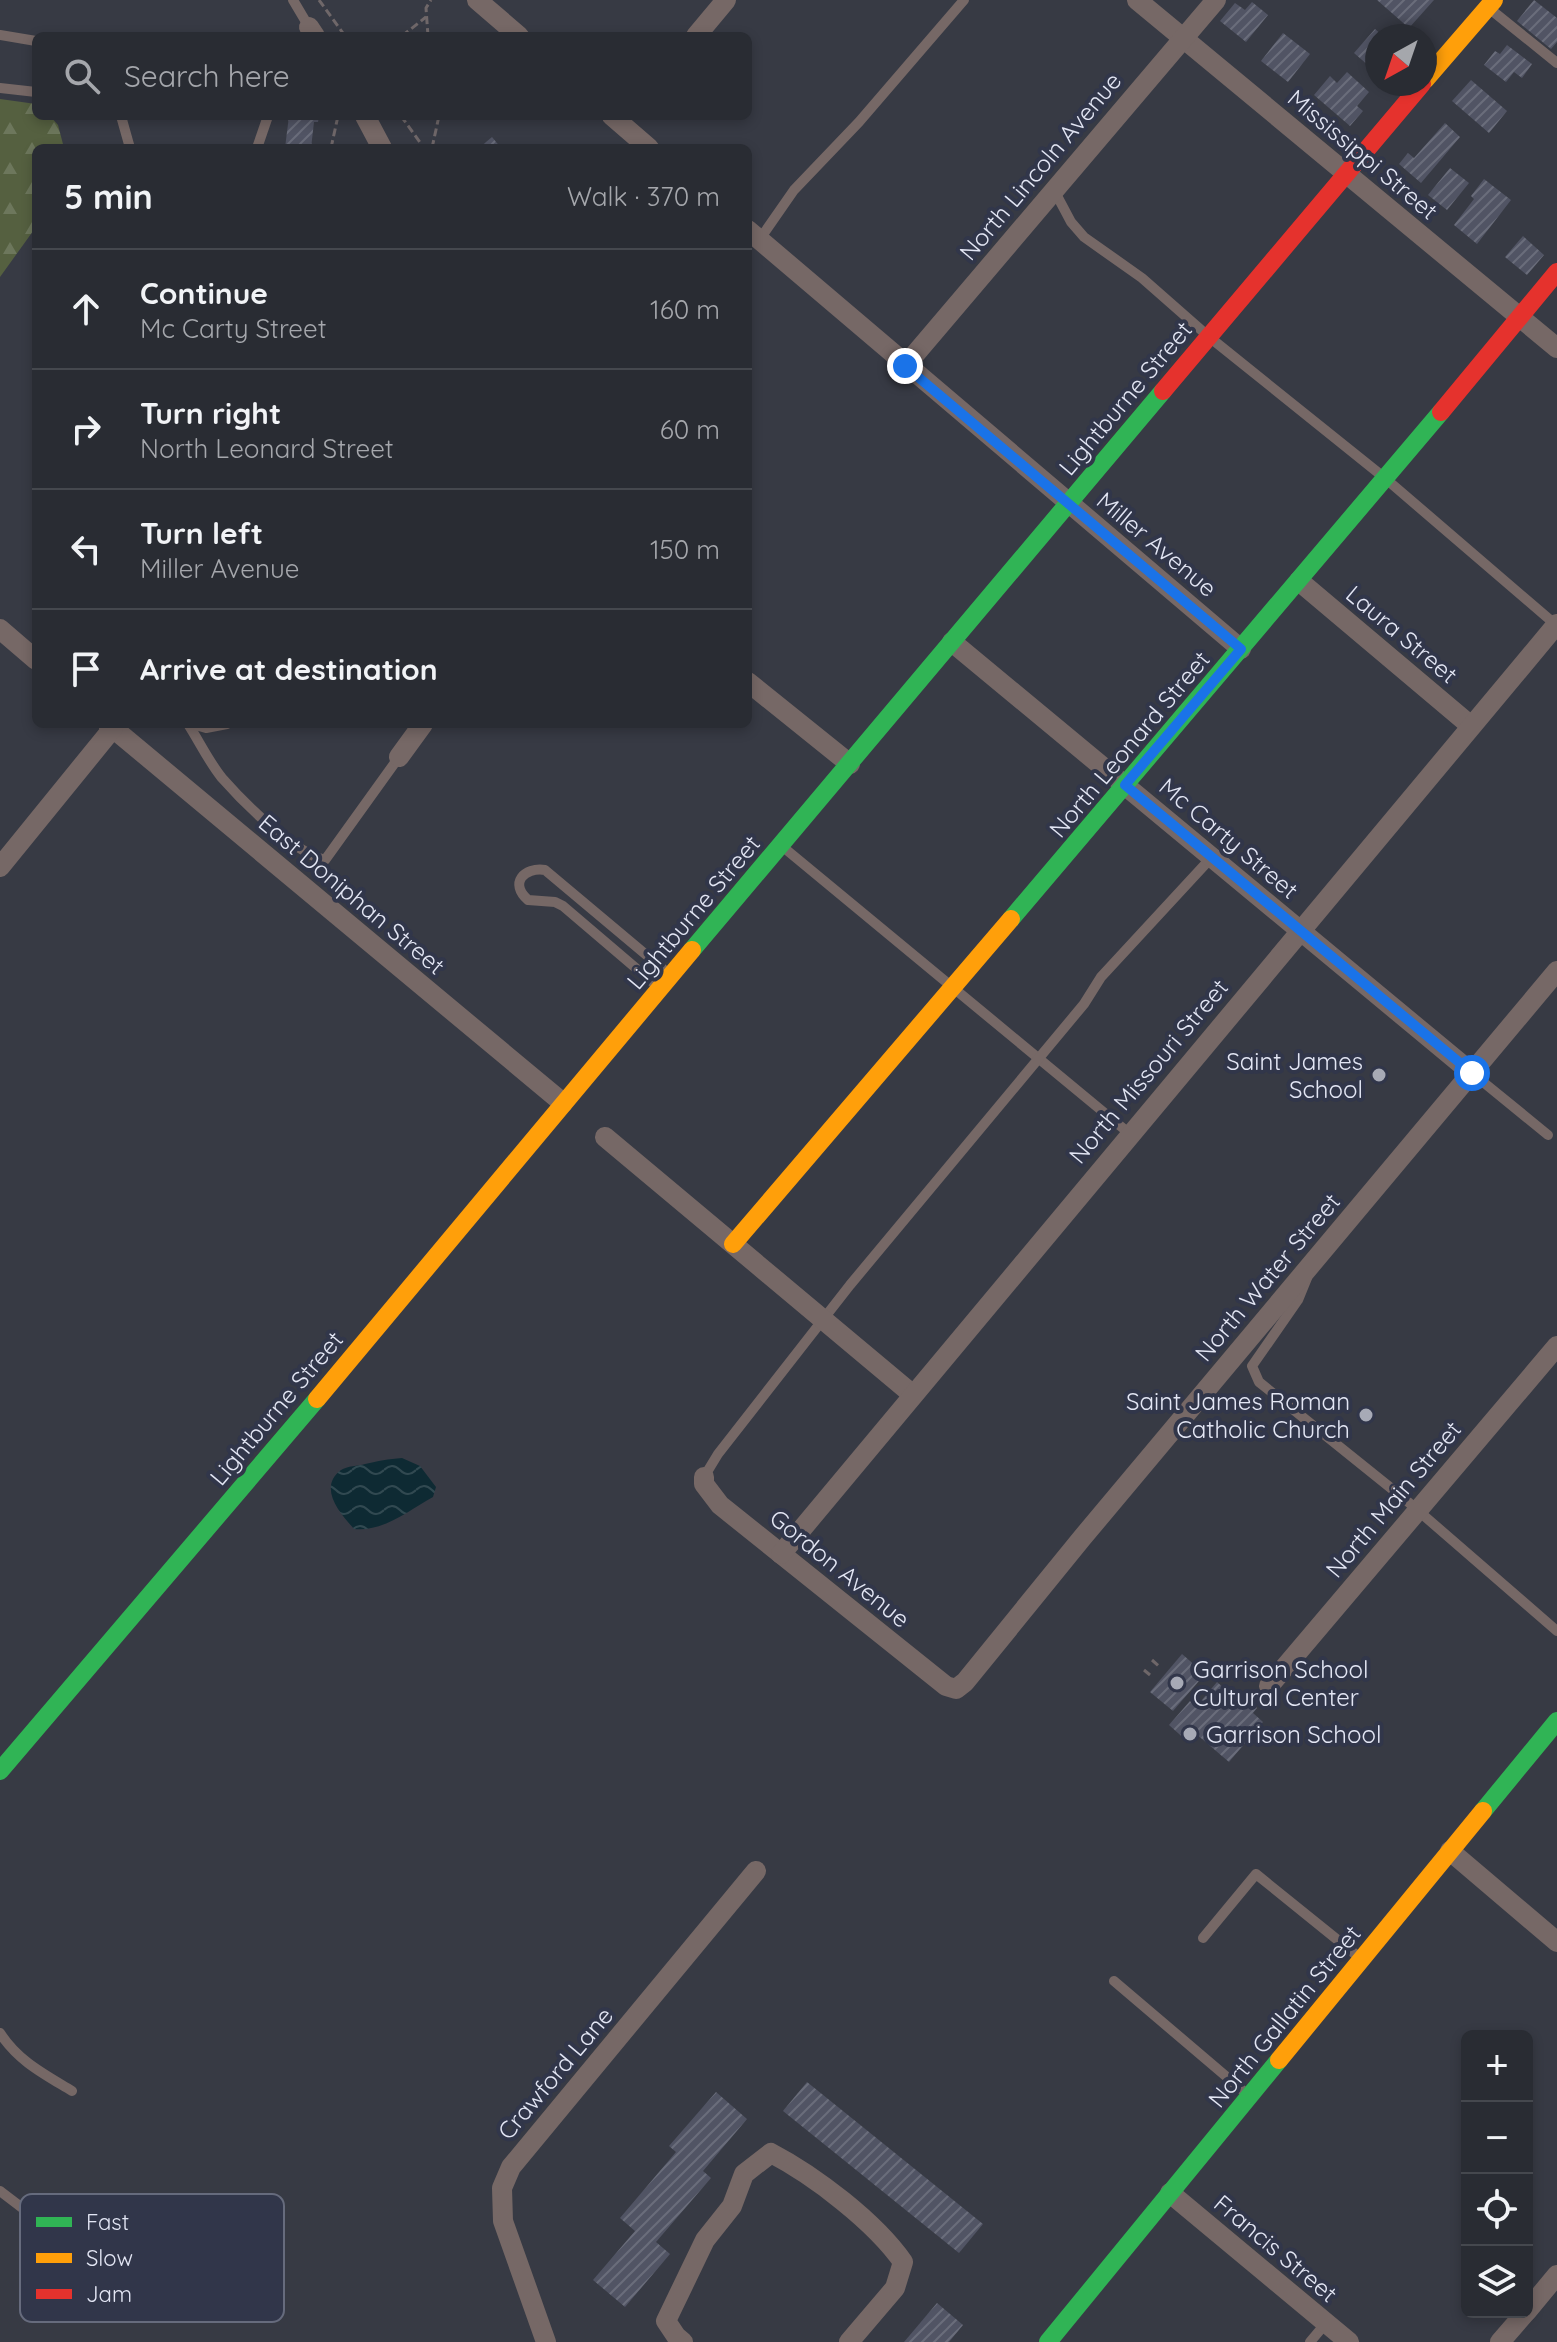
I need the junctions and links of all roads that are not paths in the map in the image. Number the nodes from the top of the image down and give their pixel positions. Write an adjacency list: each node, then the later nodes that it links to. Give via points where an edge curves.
1 (293, 0): 8 (lane)
2 (477, 0): 9 (street)
3 (726, 0): 10 (street)
4 (964, 0): 31 (lane)
5 (1137, 0): 12 (street, Mississippi Street)
6 (1216, 0): 12 (street, North Lincoln Avenue)
7 (1486, 2): 14 (lane); 15 (main road, Lightburne Street)
8 (309, 32)
9 (514, 32)
10 (699, 32)
11 (0, 35): 13 (lane)
12 (1183, 38): 29 (street, Mississippi Street); 30 (street, North Lincoln Avenue)
13 (32, 40)
14 (1557, 63)
15 (1437, 64)
16 (0, 88): 17 (lane)
17 (32, 92)
18 (1411, 96): 29 (main road, Lightburne Street)
19 (122, 120): 24 (lane)
20 (267, 120): 23 (lane)
21 (367, 120): 27 (street)
22 (622, 120): 28 (street)
23 (263, 131): 25 (lane); 26 (lane)
24 (129, 144)
25 (258, 144)
26 (264, 144)
27 (380, 144)
28 (645, 144)
29 (1345, 174): 33 (street, Mississippi Street); 34 (main road, Lightburne Street)
30 (1054, 190): 34 (lane, via 1084,237 1142,278); 36 (street, North Lincoln Avenue)
31 (754, 235): 36 (street, Miller Avenue)
32 (1557, 272): 33 (main road, North Leonard Street)
33 (1520, 317): 35 (street, Mississippi Street); 37 (main road, North Leonard Street)
34 (1208, 336): 37 (lane); 38 (main road, Lightburne Street)
35 (1557, 348)
36 (905, 366): 38 (street, Miller Avenue)
37 (1386, 479): 39 (main road, North Leonard Street); 40 (lane)
38 (1068, 503): 42 (main road, Lightburne Street); 43 (street, Miller Avenue)
39 (1299, 581): 43 (main road, North Leonard Street); 46 (street, Laura Street)
40 (1556, 625): 46 (street, North Missouri Street)
41 (0, 629): 44 (street)
42 (952, 642): 52 (main road, Lightburne Street); 53 (street, Mc Carty Street)
43 (1241, 649): 53 (main road, North Leonard Street)
44 (32, 657)
45 (752, 685): 52 (street)
46 (1471, 726): 57 (street, North Missouri Street)
47 (109, 728): 56 (street)
48 (113, 728): 63 (street, East Doniphan Street)
49 (192, 728): 51 (lane, via 221,776 264,820 313,857 325,860)
50 (420, 728): 51 (street)
51 (399, 757)
52 (850, 764): 54 (main road, Lightburne Street)
53 (1125, 785): 55 (street, Mc Carty Street); 60 (main road, North Leonard Street)
54 (781, 845): 59 (main road, Lightburne Street); 60 (lane)
55 (1211, 858): 57 (street, Mc Carty Street); 61 (lane, via 1101,977)
56 (0, 867)
57 (1300, 930): 62 (street, Mc Carty Street); 64 (street, North Missouri Street)
58 (1557, 971): 62 (street, North Water Street)
59 (665, 982): 59 (lane, via 545,870 523,876 519,889 528,900 563,906); 63 (main road, Lightburne Street)
60 (952, 988): 61 (lane); 67 (main road, North Leonard Street)
61 (1039, 1059): 64 (lane); 69 (lane)
62 (1472, 1073): 65 (lane); 68 (street, North Water Street)
63 (563, 1103): 79 (main road, Lightburne Street)
64 (1130, 1134): 71 (street, North Missouri Street)
65 (1548, 1135)
66 (605, 1137): 67 (street)
67 (733, 1244): 69 (street)
68 (1314, 1262): 73 (lane, via 1298,1300 1252,1366 1259,1382); 77 (street, North Water Street)
69 (823, 1321): 71 (street); 72 (lane)
70 (1557, 1346): 73 (street, North Main Street)
71 (912, 1394): 74 (street, North Missouri Street)
72 (704, 1477): 74 (street, Gordon Avenue, via 720,1505)
73 (1417, 1511): 75 (lane); 76 (street, North Main Street)
74 (781, 1554): 77 (street, Gordon Avenue)
75 (1557, 1631)
76 (1269, 1686)
77 (956, 1689)
78 (1557, 1721): 80 (main road, North Gallatin Street)
79 (0, 1771)
80 (1450, 1851): 83 (street); 84 (main road, North Gallatin Street)
81 (756, 1871): 96 (street, Crawford Lane, via 511,2167 502,2188 503,2221)
82 (1203, 1938): 84 (lane, via 1256,1874)
83 (1557, 1942)
84 (1362, 1959): 88 (main road, North Gallatin Street)
85 (1114, 1981): 88 (lane)
86 (0, 2033): 87 (lane, via 12,2052)
87 (72, 2091)
88 (1249, 2096): 90 (main road, North Gallatin Street)
89 (0, 2191): 91 (lane)
90 (1170, 2193): 95 (street, Francis Street); 99 (main road, North Gallatin Street)
91 (20, 2207)
92 (1557, 2275): 93 (street)
93 (1533, 2303)
94 (1520, 2318): 102 (street)
95 (1326, 2323): 100 (lane); 101 (street, Francis Street)
96 (546, 2342)
97 (683, 2342): 98 (street, via 666,2321 705,2240 732,2206 744,2174 771,2153 798,2167 887,2239 903,2262 895,2288)
98 (849, 2342)
99 (1048, 2342)
100 (1310, 2342)
101 (1349, 2342)
102 (1500, 2342)

